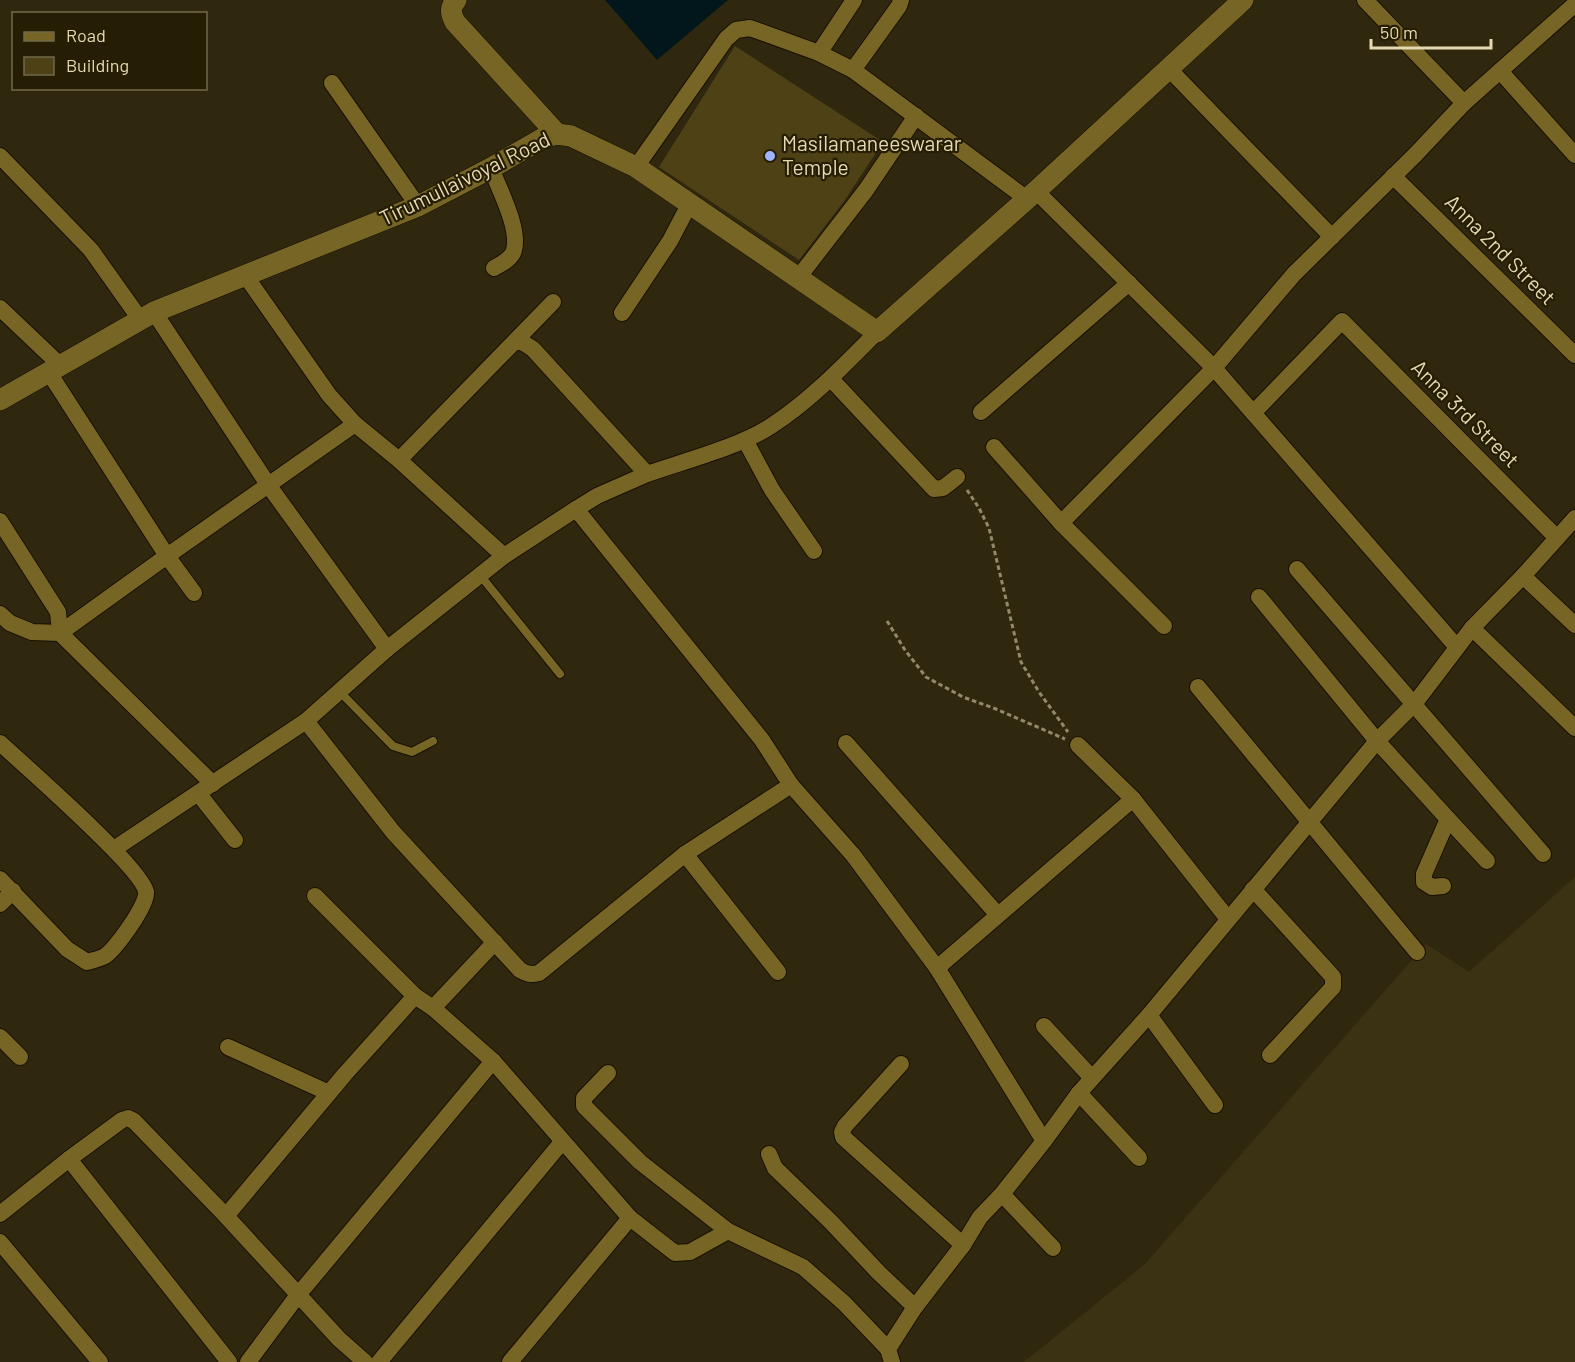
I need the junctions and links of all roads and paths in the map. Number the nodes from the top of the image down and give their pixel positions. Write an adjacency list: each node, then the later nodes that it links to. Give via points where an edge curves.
1 (456, 0): 14 (street, via 450,12 455,22)
2 (855, 0): 7 (street)
3 (901, 0): 9 (street)
4 (1243, 0): 8 (street)
5 (1365, 0): 12 (street)
6 (1572, 4): 10 (street)
7 (819, 53): 9 (street); 17 (street, via 750,28 736,30)
8 (1169, 69): 20 (street); 23 (street)
9 (853, 70): 13 (street)
10 (1500, 71): 12 (street); 15 (street)
11 (332, 83): 22 (street)
12 (1464, 103): 19 (street)
13 (916, 116): 20 (street); 26 (street, via 866,190)
14 (557, 134): 17 (street, Tirumullaivoyal Road, via 571,136); 18 (street, Tirumullaivoyal Road)
15 (1575, 155)
16 (0, 156): 31 (street, via 91,250)
17 (636, 166): 21 (street, Tirumullaivoyal Road)
18 (491, 168): 22 (street, Tirumullaivoyal Road); 24 (street, via 514,233 514,250)
19 (1394, 176): 23 (street); 34 (street, Anna 2nd Street)
20 (1031, 195): 27 (street); 32 (street)
21 (690, 204): 26 (street, Tirumullaivoyal Road); 30 (street, via 670,242)
22 (418, 206): 25 (street, Tirumullaivoyal Road)
23 (1332, 237): 36 (street, via 1294,274)
24 (494, 268)
25 (245, 275): 31 (street, Tirumullaivoyal Road); 41 (street, via 329,395)
26 (798, 278): 32 (street, Tirumullaivoyal Road)
27 (1129, 283): 36 (street); 39 (street)
28 (553, 303): 33 (street)
29 (0, 308): 35 (street)
30 (622, 313)
31 (147, 316): 35 (street, Tirumullaivoyal Road); 47 (street)
32 (877, 332): 37 (street)
33 (516, 342): 44 (street); 45 (street, via 533,349)
34 (1575, 355)
35 (54, 368): 38 (street, Tirumullaivoyal Road); 54 (street)
36 (1215, 368): 40 (street); 51 (street)
37 (831, 378): 42 (street, via 771,426); 46 (street, via 934,489 943,488)
38 (0, 400)
39 (981, 412)
40 (1254, 412): 52 (street, Anna 3rd Street, via 1342,321); 67 (street)
41 (356, 424): 44 (street); 47 (street)
42 (744, 440): 45 (street); 53 (street)
43 (994, 447): 51 (street)
44 (399, 460): 55 (street)
45 (647, 474): 48 (street, via 597,495)
46 (957, 477): 79 (path, via 980,508 989,528 1022,662 1039,693)
47 (269, 486): 54 (street); 68 (street)
48 (576, 509): 55 (street); 81 (street, via 762,740)
49 (1575, 518): 52 (street)
50 (0, 521): 66 (street, via 58,612)
51 (1060, 523): 64 (street)
52 (1557, 538): 58 (street)
53 (814, 551)
54 (167, 556): 59 (street); 66 (street)
55 (504, 556): 57 (street)
56 (1297, 569): 72 (street)
57 (480, 575): 68 (street); 69 (lane)
58 (1523, 576): 63 (street); 65 (street)
59 (194, 593)
60 (1258, 597): 76 (street)
61 (0, 614): 66 (street, via 32,632)
62 (887, 621): 79 (path, via 926,677 963,697)
63 (1575, 625)
64 (1164, 626)
65 (1472, 627): 67 (street); 74 (street)
66 (60, 633): 80 (street)
67 (1456, 646): 72 (street)
68 (387, 649): 71 (street)
69 (560, 674)
70 (1198, 687): 85 (street)
71 (339, 691): 73 (street); 75 (lane, via 393,746 412,752)
72 (1415, 703): 76 (street); 89 (street)
73 (306, 721): 80 (street); 99 (street, via 393,832)
74 (1575, 729)
75 (433, 741)
76 (1377, 741): 84 (street); 85 (street)
77 (846, 742): 97 (street)
78 (0, 743): 87 (street)
79 (1078, 745): 83 (street)
80 (213, 784): 82 (street)
81 (791, 785): 88 (street); 101 (street, via 853,855)
82 (198, 793): 86 (street); 87 (street)
83 (1133, 799): 97 (street); 98 (street)
84 (1448, 819): 90 (street); 92 (street, via 1424,874 1424,882 1432,887)
85 (1309, 821): 93 (street); 100 (street)
86 (235, 840)
87 (114, 849): 94 (street, via 141,881 146,900 105,956 87,962 67,949)
88 (685, 854): 99 (street, via 539,973 532,975 520,970); 102 (street)
89 (1544, 854)
90 (1487, 861)
91 (0, 879): 94 (street)
92 (1443, 886)
93 (1253, 889): 98 (street); 109 (street, via 1333,977 1334,983)
94 (13, 891): 96 (street)
95 (315, 896): 103 (street)
96 (0, 904)
97 (998, 915): 101 (street)
98 (1228, 920): 105 (street)
99 (495, 942): 104 (street)
100 (1417, 952)
101 (937, 968): 118 (street)
102 (778, 972)
103 (415, 996): 104 (street); 115 (street)
104 (433, 1008): 111 (street)
105 (1149, 1015): 114 (street); 117 (street)
106 (1044, 1026): 114 (street)
107 (0, 1037): 110 (street)
108 (228, 1047): 115 (street)
109 (1270, 1055)
110 (20, 1057)
111 (493, 1060): 119 (street); 131 (street)
112 (901, 1065): 129 (street, via 845,1126 843,1137)
113 (608, 1073): 127 (street, via 584,1098 584,1106 640,1162)
114 (1092, 1078): 116 (street)
115 (329, 1093): 125 (street)
116 (1079, 1093): 118 (street); 121 (street)
117 (1215, 1105)
118 (1044, 1141): 123 (street)
119 (562, 1142): 126 (street); 138 (street)
120 (769, 1154): 132 (street, via 774,1168)
121 (1138, 1158)
122 (69, 1159): 124 (street); 125 (street, via 128,1118); 135 (street)
123 (1002, 1194): 129 (street, via 980,1217); 130 (street)
124 (0, 1214)
125 (226, 1215): 131 (street)
126 (630, 1218): 127 (street, via 675,1253 690,1252); 139 (street)
127 (728, 1231): 133 (street, via 803,1267 844,1304)
128 (0, 1242): 134 (street)
129 (963, 1245): 132 (street)
130 (1053, 1248)
131 (298, 1295): 136 (street); 137 (street)
132 (915, 1307): 133 (street)
133 (890, 1356)
134 (100, 1362)
135 (229, 1362)
136 (248, 1362)
137 (365, 1362)
138 (379, 1362)
139 (510, 1362)

